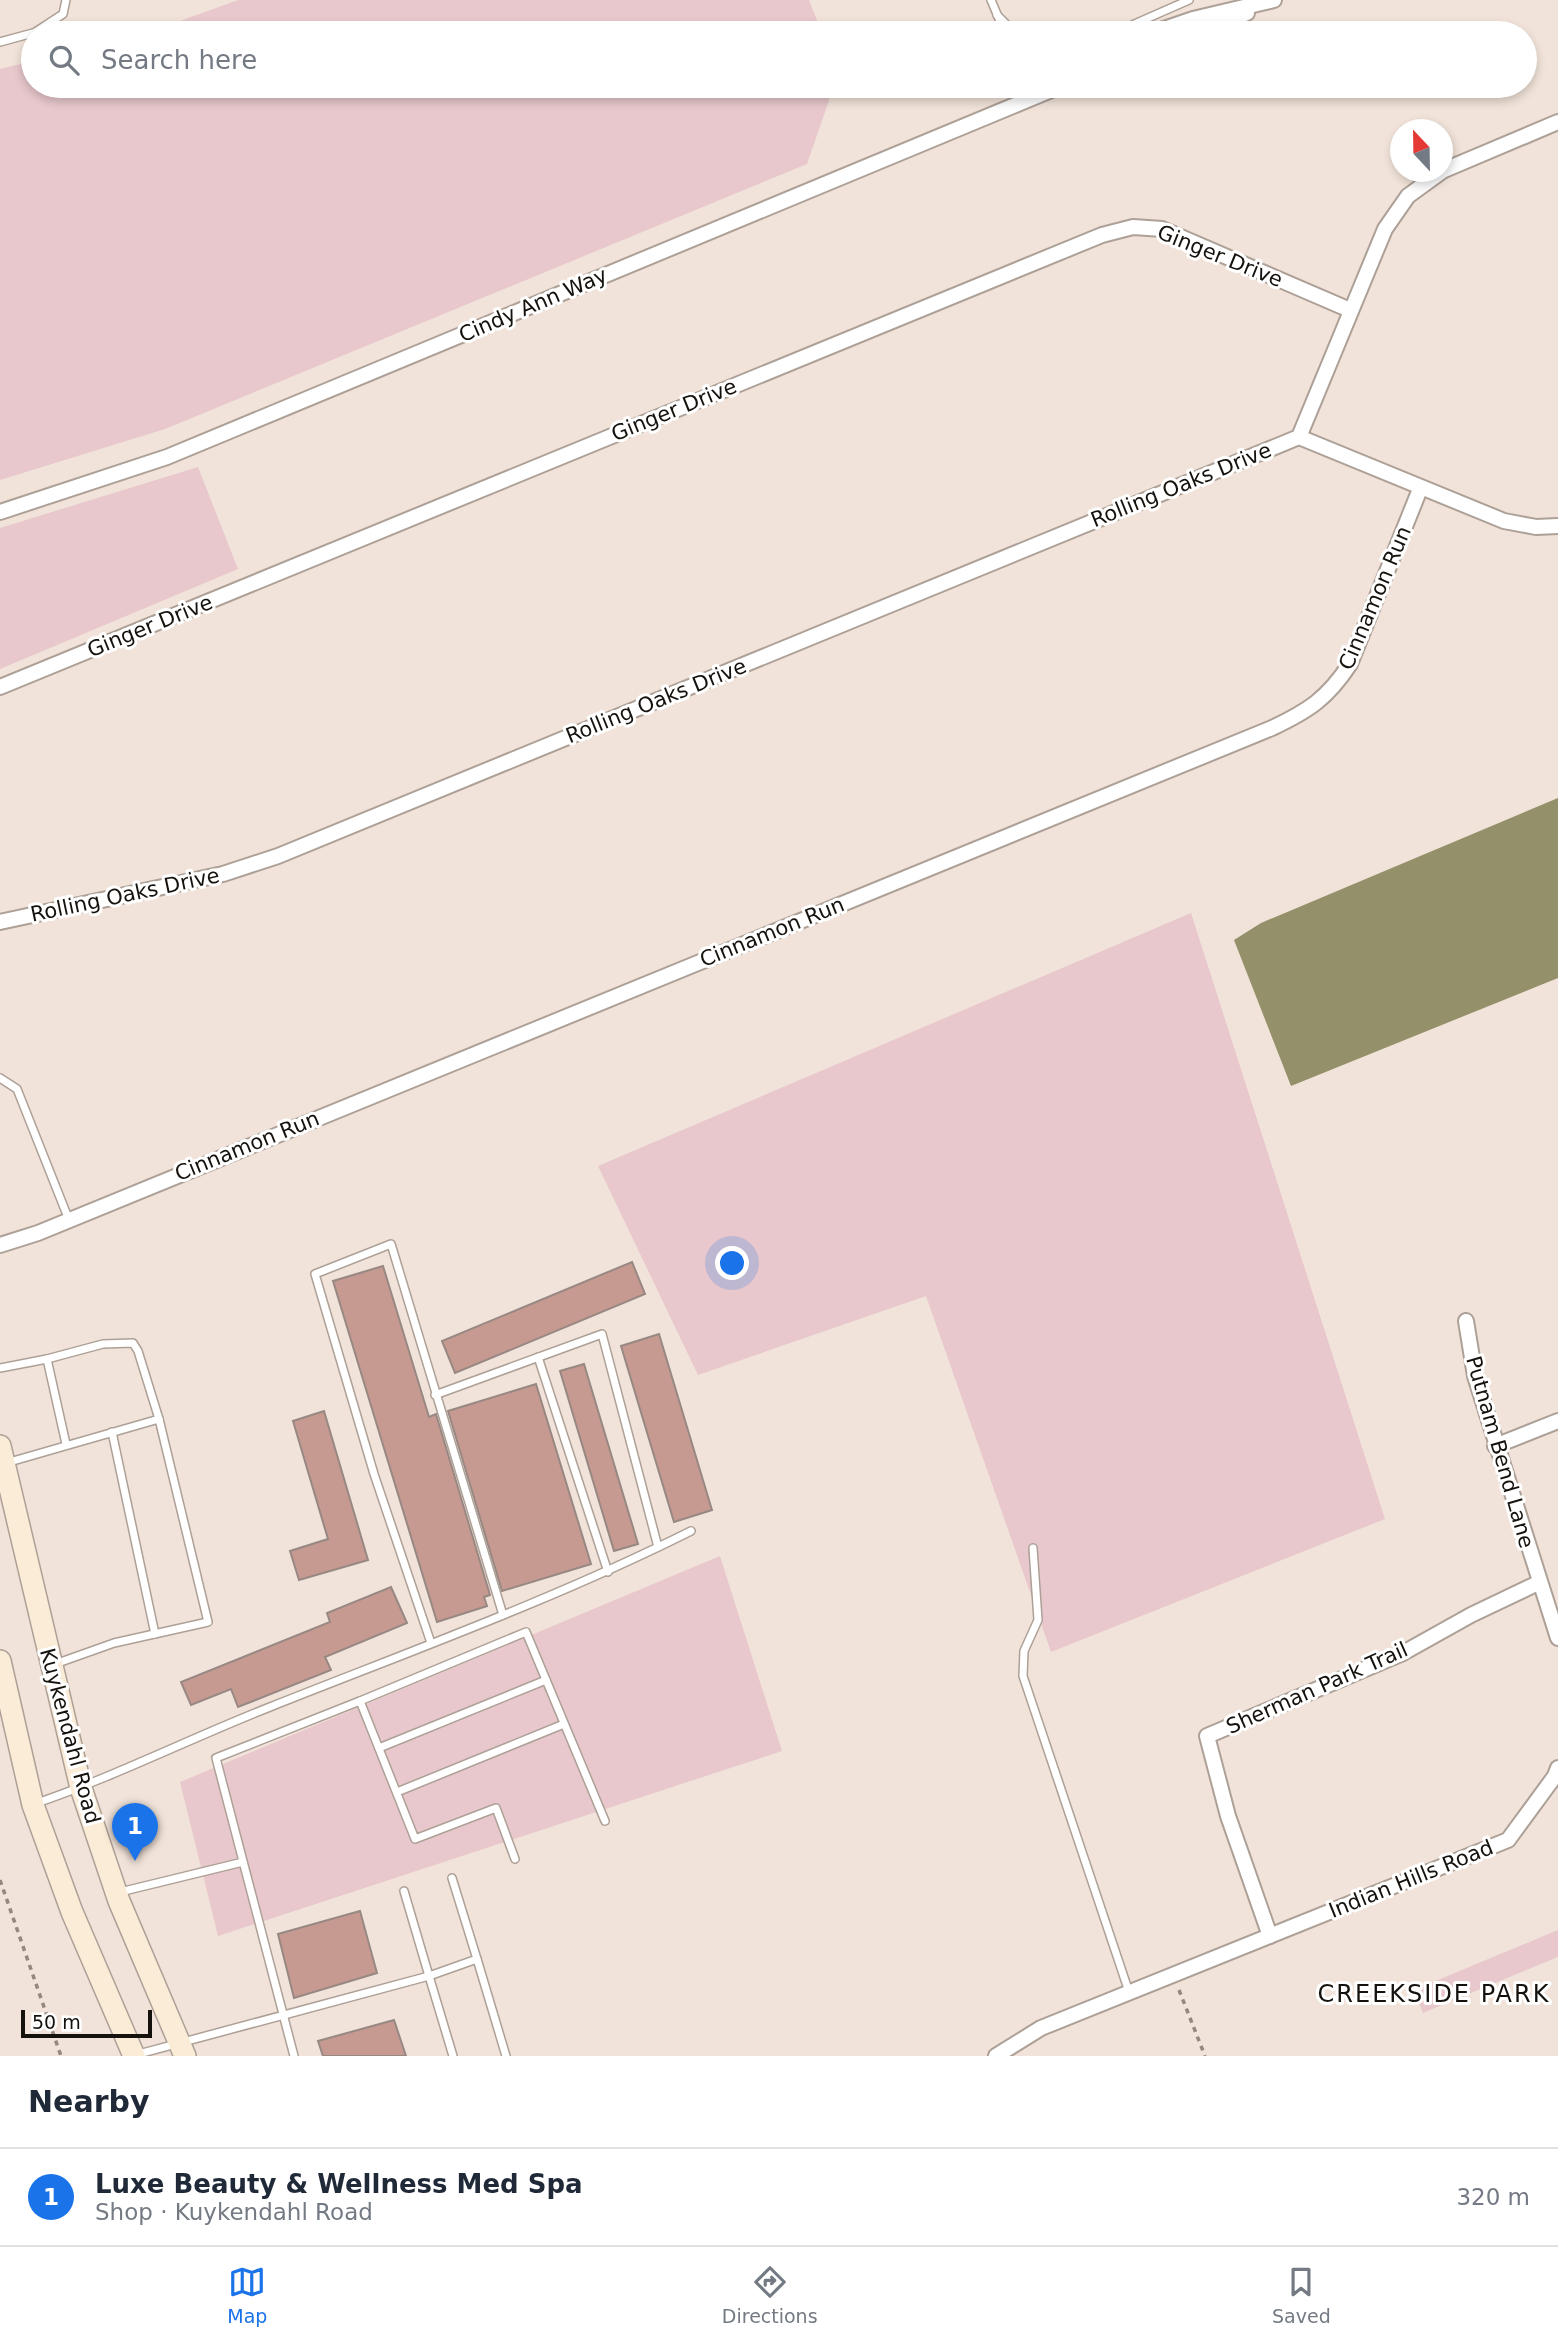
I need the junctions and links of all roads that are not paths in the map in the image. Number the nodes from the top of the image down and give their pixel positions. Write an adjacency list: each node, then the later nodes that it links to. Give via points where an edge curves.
1 (66, 0): 6 (lane, via 63,14)
2 (991, 0): 5 (lane)
3 (1189, 0): 9 (lane)
4 (1274, 0): 10 (street); 11 (street)
5 (997, 15): 7 (lane); 8 (lane)
6 (52, 21)
7 (1000, 21)
8 (1003, 21)
9 (1141, 21)
10 (1198, 21)
11 (1229, 21)
12 (21, 36): 13 (lane)
13 (0, 42)
14 (1016, 98): 21 (street, Cindy Ann Way, via 167,457)
15 (1558, 122): 16 (street)
16 (1453, 166)
17 (1427, 182): 18 (street, via 1408,196 1385,229)
18 (1350, 310): 19 (street); 23 (street, Ginger Drive, via 1162,229 1133,226)
19 (1299, 437): 20 (street); 24 (street, Rolling Oaks Drive, via 278,856 223,874)
20 (1420, 489): 22 (street, via 1504,521); 26 (street, Cinnamon Run, via 1350,664 1334,689 1308,710)
21 (0, 512)
22 (1558, 526)
23 (0, 687)
24 (0, 922)
25 (0, 1078): 26 (lane, via 17,1089)
26 (69, 1220): 27 (street, Cinnamon Run)
27 (0, 1245)
28 (1466, 1321): 37 (street, Putnam Bend Lane, via 1475,1376)
29 (538, 1357): 32 (lane); 40 (lane, via 602,1334); 42 (lane)
30 (47, 1359): 31 (lane); 33 (lane, via 103,1344 133,1343); 36 (lane)
31 (0, 1368)
32 (435, 1395): 44 (lane); 47 (lane, via 391,1244 315,1274 374,1474)
33 (159, 1419): 35 (lane); 45 (lane, via 208,1622)
34 (1558, 1420): 37 (street)
35 (112, 1432): 36 (lane); 45 (lane)
36 (66, 1444): 38 (lane)
37 (1495, 1446): 43 (street, Putnam Bend Lane)
38 (2, 1455): 49 (main road, Kuykendahl Road)
39 (691, 1531): 40 (lane)
40 (659, 1547): 42 (lane)
41 (1033, 1548): 67 (lane, via 1038,1620 1024,1651 1023,1676)
42 (608, 1572): 44 (lane)
43 (1538, 1583): 46 (street); 64 (street, Sherman Park Trail, via 1403,1653 1207,1736 1228,1816)
44 (503, 1615): 47 (lane)
45 (155, 1634): 49 (lane)
46 (1558, 1638)
47 (431, 1643): 55 (lane, via 156,1753)
48 (0, 1661): 57 (main road)
49 (51, 1666): 55 (main road, Kuykendahl Road)
50 (546, 1680): 51 (lane, via 526,1632); 52 (lane); 53 (lane)
51 (360, 1701): 53 (lane); 60 (lane, via 216,1758)
52 (564, 1724): 56 (lane); 58 (lane)
53 (379, 1748): 56 (lane)
54 (1558, 1768): 64 (street, Indian Hills Road, via 1508,1840)
55 (81, 1788): 57 (lane); 63 (main road, Kuykendahl Road)
56 (397, 1792): 59 (lane, via 415,1839 496,1808)
57 (33, 1805): 70 (main road, via 72,1912)
58 (605, 1821)
59 (515, 1859)
60 (243, 1862): 63 (lane); 68 (lane)
61 (452, 1878): 65 (lane)
62 (404, 1891): 66 (lane)
63 (116, 1893): 69 (main road, Kuykendahl Road)
64 (1270, 1936): 67 (street, Indian Hills Road)
65 (477, 1959): 66 (lane); 73 (lane)
66 (429, 1976): 68 (lane); 72 (lane)
67 (1129, 1992): 74 (street, via 1041,2028)
68 (283, 2015): 69 (lane); 71 (lane)
69 (182, 2050): 70 (lane)
70 (134, 2056)
71 (294, 2056)
72 (453, 2056)
73 (506, 2056)
74 (996, 2056)

